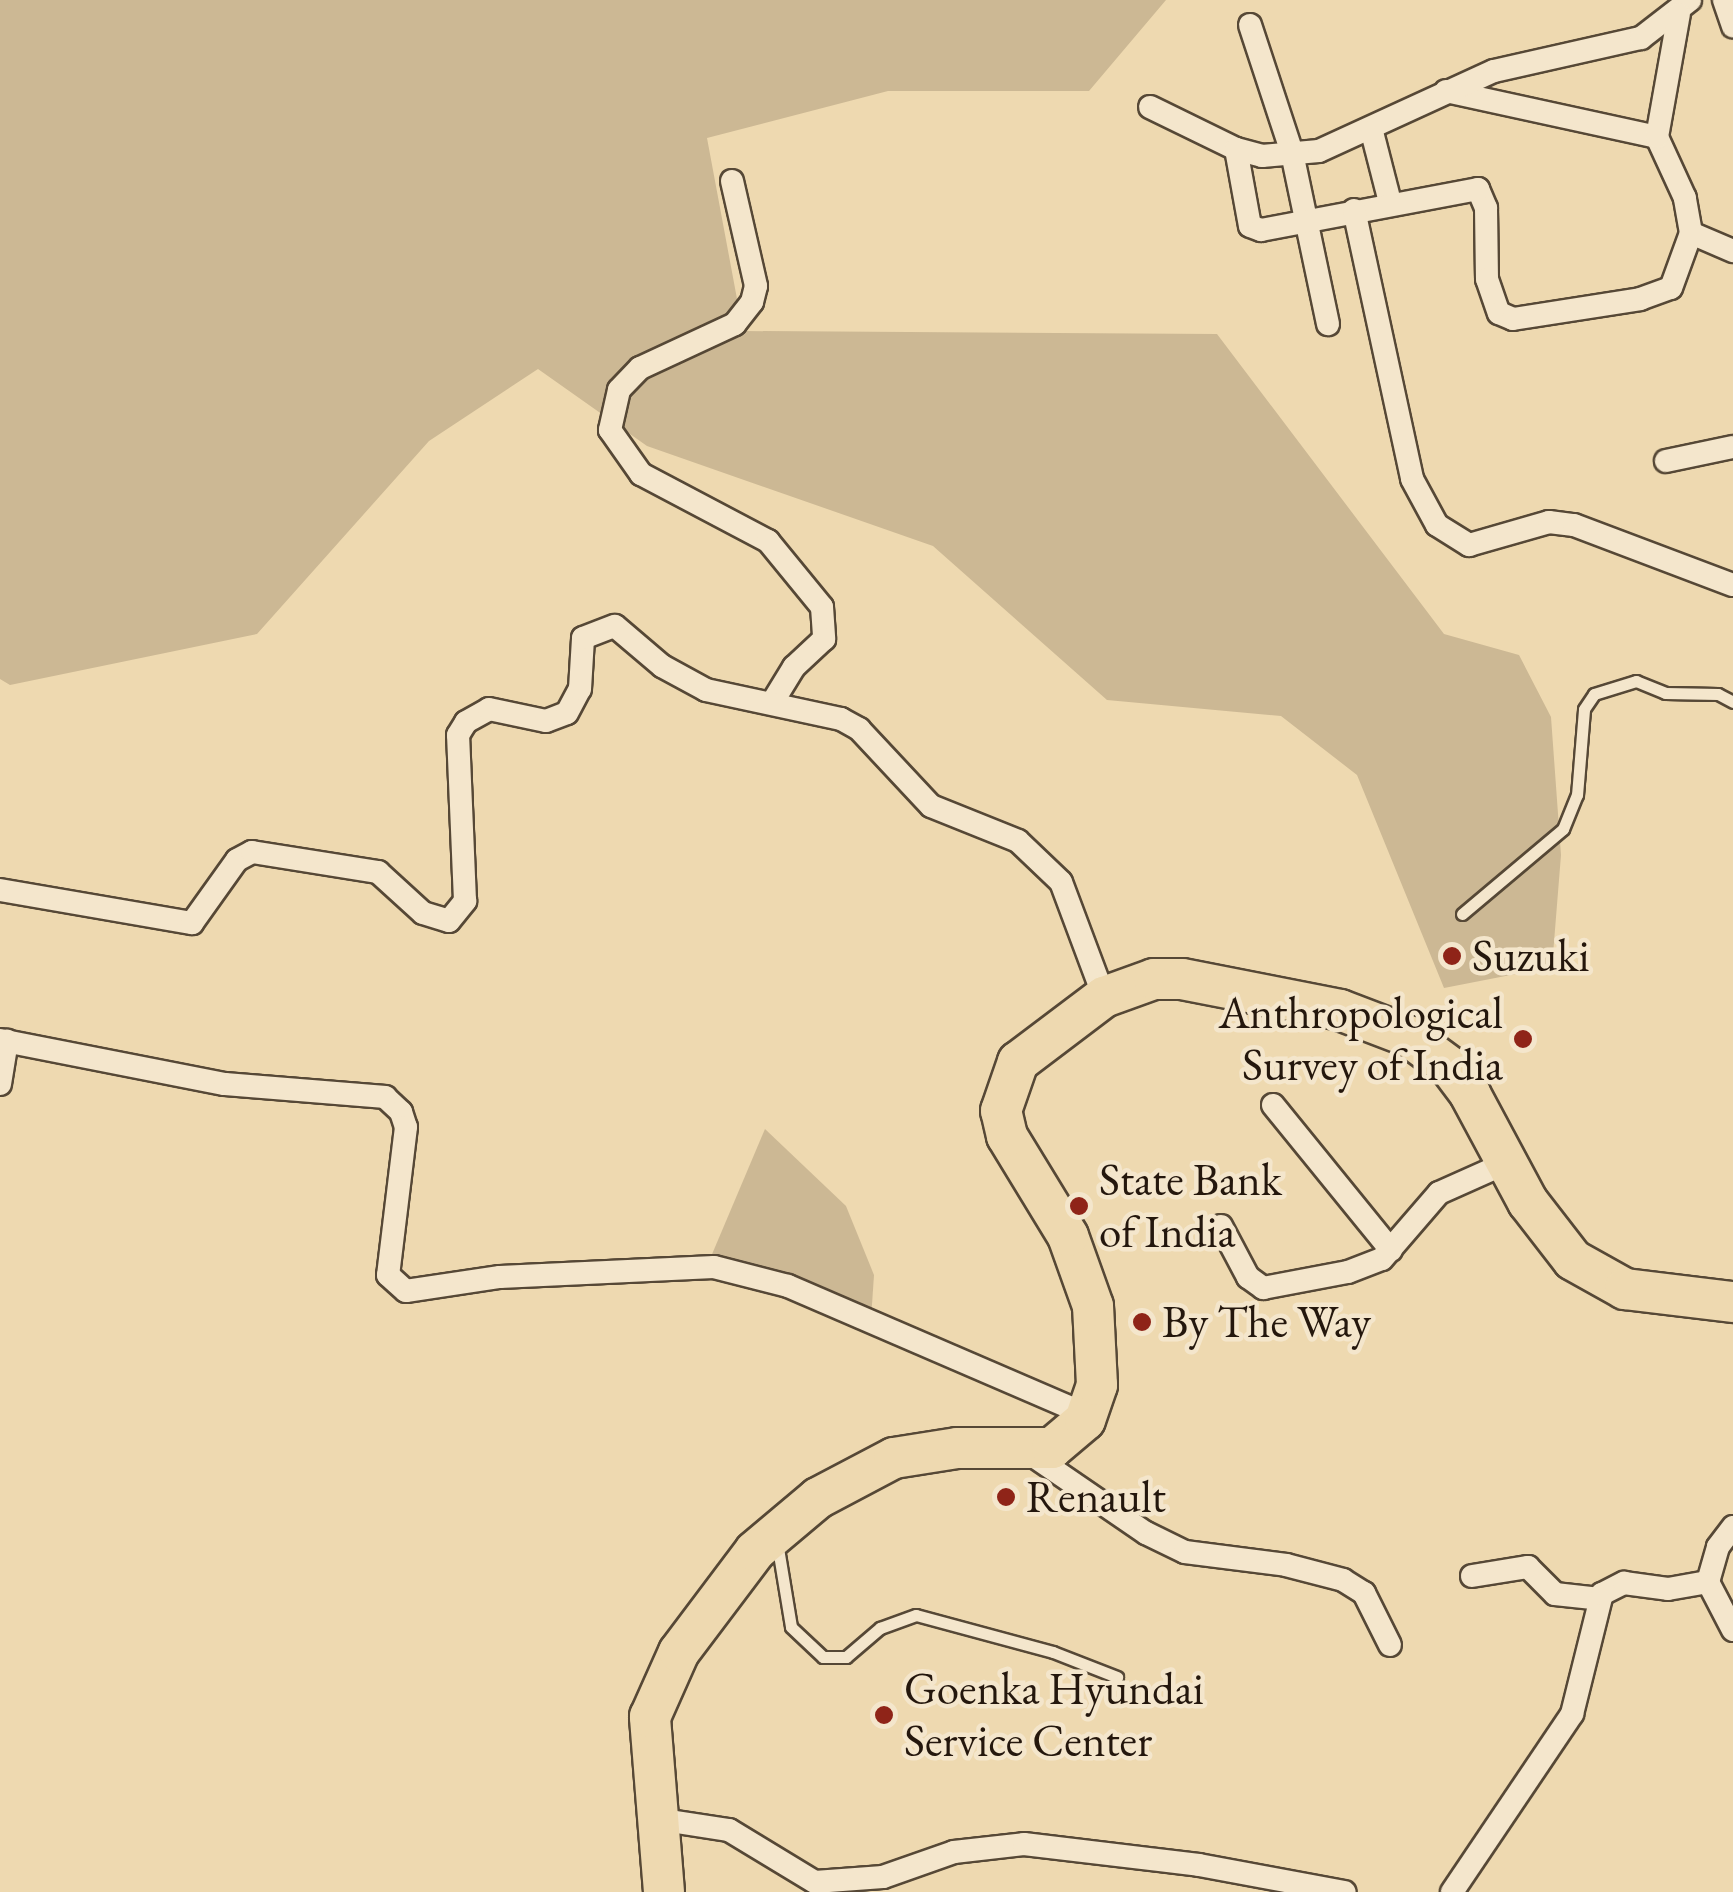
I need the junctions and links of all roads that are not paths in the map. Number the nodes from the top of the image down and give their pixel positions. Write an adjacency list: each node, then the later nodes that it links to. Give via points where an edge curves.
1 (1657, 0): 2 (street)
2 (1679, 12): 4 (street, via 1615,47 1494,71); 7 (street)
3 (1250, 25): 9 (street)
4 (1446, 92): 6 (street); 7 (street)
5 (1150, 107): 8 (street)
6 (1372, 132): 9 (street); 11 (street)
7 (1657, 137): 14 (street, via 1685,198)
8 (1236, 149): 9 (street); 13 (street, via 1250,226 1261,230)
9 (1292, 153): 13 (street)
10 (732, 181): 21 (street, via 756,286 752,302 735,324 640,368 619,390 610,430 641,474 768,540 822,607 824,639 794,667)
11 (1390, 202): 12 (street); 14 (street, via 1478,188 1486,208 1492,301 1512,319 1671,288)
12 (1354, 210): 13 (street); 19 (street, via 1412,480 1444,533 1468,545 1550,522 1574,525)
13 (1306, 220): 16 (street)
14 (1691, 233): 15 (street)
15 (1733, 251)
16 (1328, 324)
17 (1733, 447): 18 (street)
18 (1666, 462)
19 (1733, 585)
20 (1733, 702): 23 (lane, via 1636,682 1594,694 1584,709 1576,795 1563,829)
21 (772, 703): 22 (street, via 706,690 662,666 621,628 592,630 584,638 576,704 567,713 546,720 489,709 475,714 458,735 465,901 446,922 423,913 378,872 252,852 238,860 192,923); 24 (street, via 859,729 931,806 1018,842 1048,867)
22 (0, 890)
23 (1462, 914)
24 (1104, 998): 28 (highway, via 1154,978 1182,979 1379,1022 1450,1067); 32 (highway, via 1018,1062 1001,1111 1008,1136 1068,1236 1093,1306 1099,1359)
25 (4, 1041): 26 (street); 32 (street, via 225,1084 385,1097 406,1127 388,1275 406,1291 500,1277 714,1267 788,1286)
26 (0, 1084)
27 (1273, 1106): 30 (street)
28 (1506, 1163): 30 (street, via 1440,1193); 31 (highway, via 1550,1237 1598,1277 1656,1296)
29 (1220, 1226): 30 (street, via 1248,1277 1263,1288 1367,1267)
30 (1391, 1250)
31 (1733, 1302)
32 (1087, 1415): 33 (highway, via 1064,1442)
33 (1029, 1452): 35 (highway, via 957,1448 894,1458 818,1498); 40 (street, via 1146,1533 1186,1552 1343,1580 1364,1593)
34 (1733, 1526): 37 (street)
35 (775, 1533): 41 (lane, via 791,1627 809,1651 823,1657 846,1658 880,1628 916,1615 1053,1652); 42 (highway, via 712,1605 661,1689 650,1717)
36 (1472, 1576): 38 (street, via 1528,1567 1555,1594)
37 (1708, 1582): 38 (street, via 1668,1590 1616,1584); 39 (street)
38 (1600, 1600): 45 (street, via 1572,1714)
39 (1733, 1630)
40 (1390, 1645)
41 (1117, 1678)
42 (657, 1819): 43 (highway); 44 (street, via 729,1830 815,1882 883,1877 954,1852 1024,1844 1200,1865)
43 (664, 1892)
44 (1345, 1892)
45 (1452, 1892)

